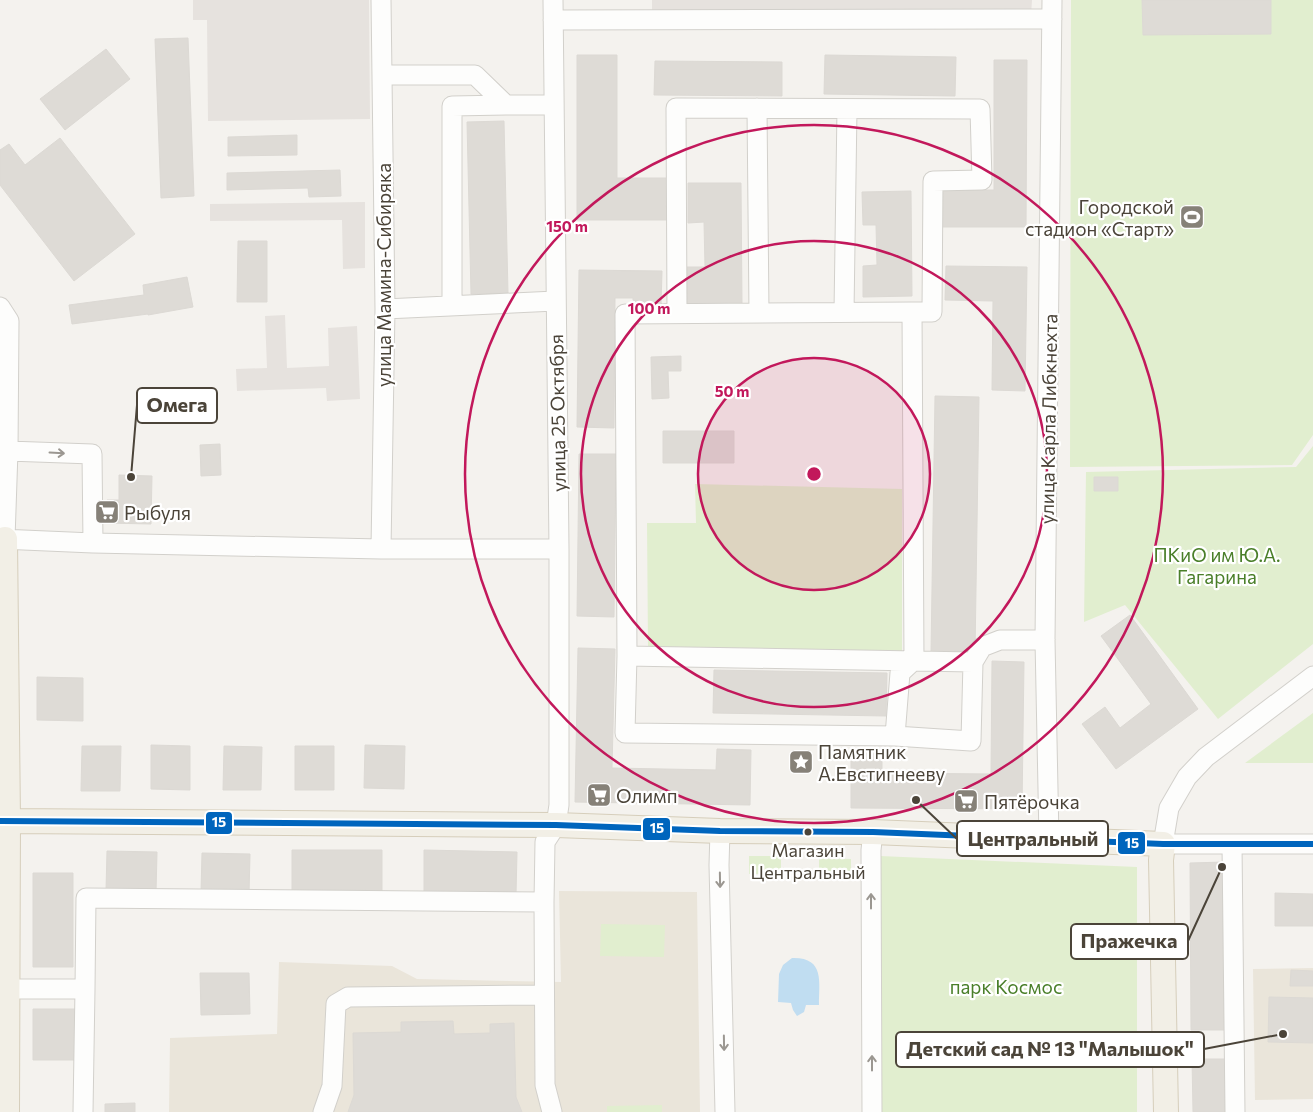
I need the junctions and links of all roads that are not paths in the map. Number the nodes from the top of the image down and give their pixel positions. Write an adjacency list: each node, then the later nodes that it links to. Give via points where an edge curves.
1 (381, 0): 5 (street, улица Мамина-Сибиряка)
2 (553, 0): 4 (street, улица 25 Октября)
3 (1052, 9): 4 (street); 23 (street, улица Карла Либкнехта)
4 (553, 20): 7 (street, улица 25 Октября)
5 (382, 75): 6 (street, via 475,75); 13 (street, улица Мамина-Сибиряка)
6 (506, 105): 7 (street); 11 (street, via 452,106)
7 (553, 105): 10 (street, улица 25 Октября)
8 (757, 108): 9 (street); 14 (street); 17 (street, via 676,108)
9 (847, 109): 15 (street); 16 (street, via 980,109 982,180 933,181 932,312)
10 (555, 301): 11 (street); 22 (street, улица 25 Октября)
11 (452, 306): 13 (street)
12 (0, 307): 18 (street, via 9,321)
13 (385, 309): 21 (street, улица Мамина-Сибиряка)
14 (759, 312): 15 (street); 17 (street)
15 (844, 312): 16 (street)
16 (912, 312): 26 (street)
17 (677, 313): 25 (street, via 625,314)
18 (8, 451): 19 (street); 20 (street, one-way to 20, via 92,454)
19 (2, 539): 20 (street); 24 (main road)
20 (93, 543): 21 (street)
21 (381, 549): 22 (street)
22 (559, 549): 31 (street, улица 25 Октября, via 559,805)
23 (1045, 640): 27 (street, via 1000,640 982,647); 34 (street, улица Карла Либкнехта)
24 (3, 655): 30 (main road)
25 (627, 656): 26 (street); 29 (street, via 626,733)
26 (914, 660): 27 (street); 29 (street, via 900,673)
27 (973, 662): 29 (street, via 971,741)
28 (1313, 676): 35 (street, via 1206,757 1187,778 1169,808)
29 (895, 736)
30 (4, 821): 31 (main road); 41 (main road)
31 (556, 825): 32 (main road); 38 (street, via 545,842)
32 (720, 831): 33 (main road); 46 (street, one-way to 46)
33 (873, 832): 34 (main road); 47 (street, one-way to 33)
34 (1049, 839): 35 (main road)
35 (1163, 844): 37 (street); 48 (main road)
36 (1313, 844): 37 (street)
37 (1232, 845): 49 (street)
38 (544, 902): 39 (street, via 86,898); 40 (street)
39 (85, 989): 41 (street); 43 (street)
40 (543, 995): 44 (street, via 348,997 336,1004 332,1086); 45 (street, via 544,1085)
41 (5, 1003): 42 (main road)
42 (7, 1112)
43 (83, 1112)
44 (323, 1112)
45 (552, 1112)
46 (725, 1112)
47 (872, 1112)
48 (1166, 1112)
49 (1235, 1112)

